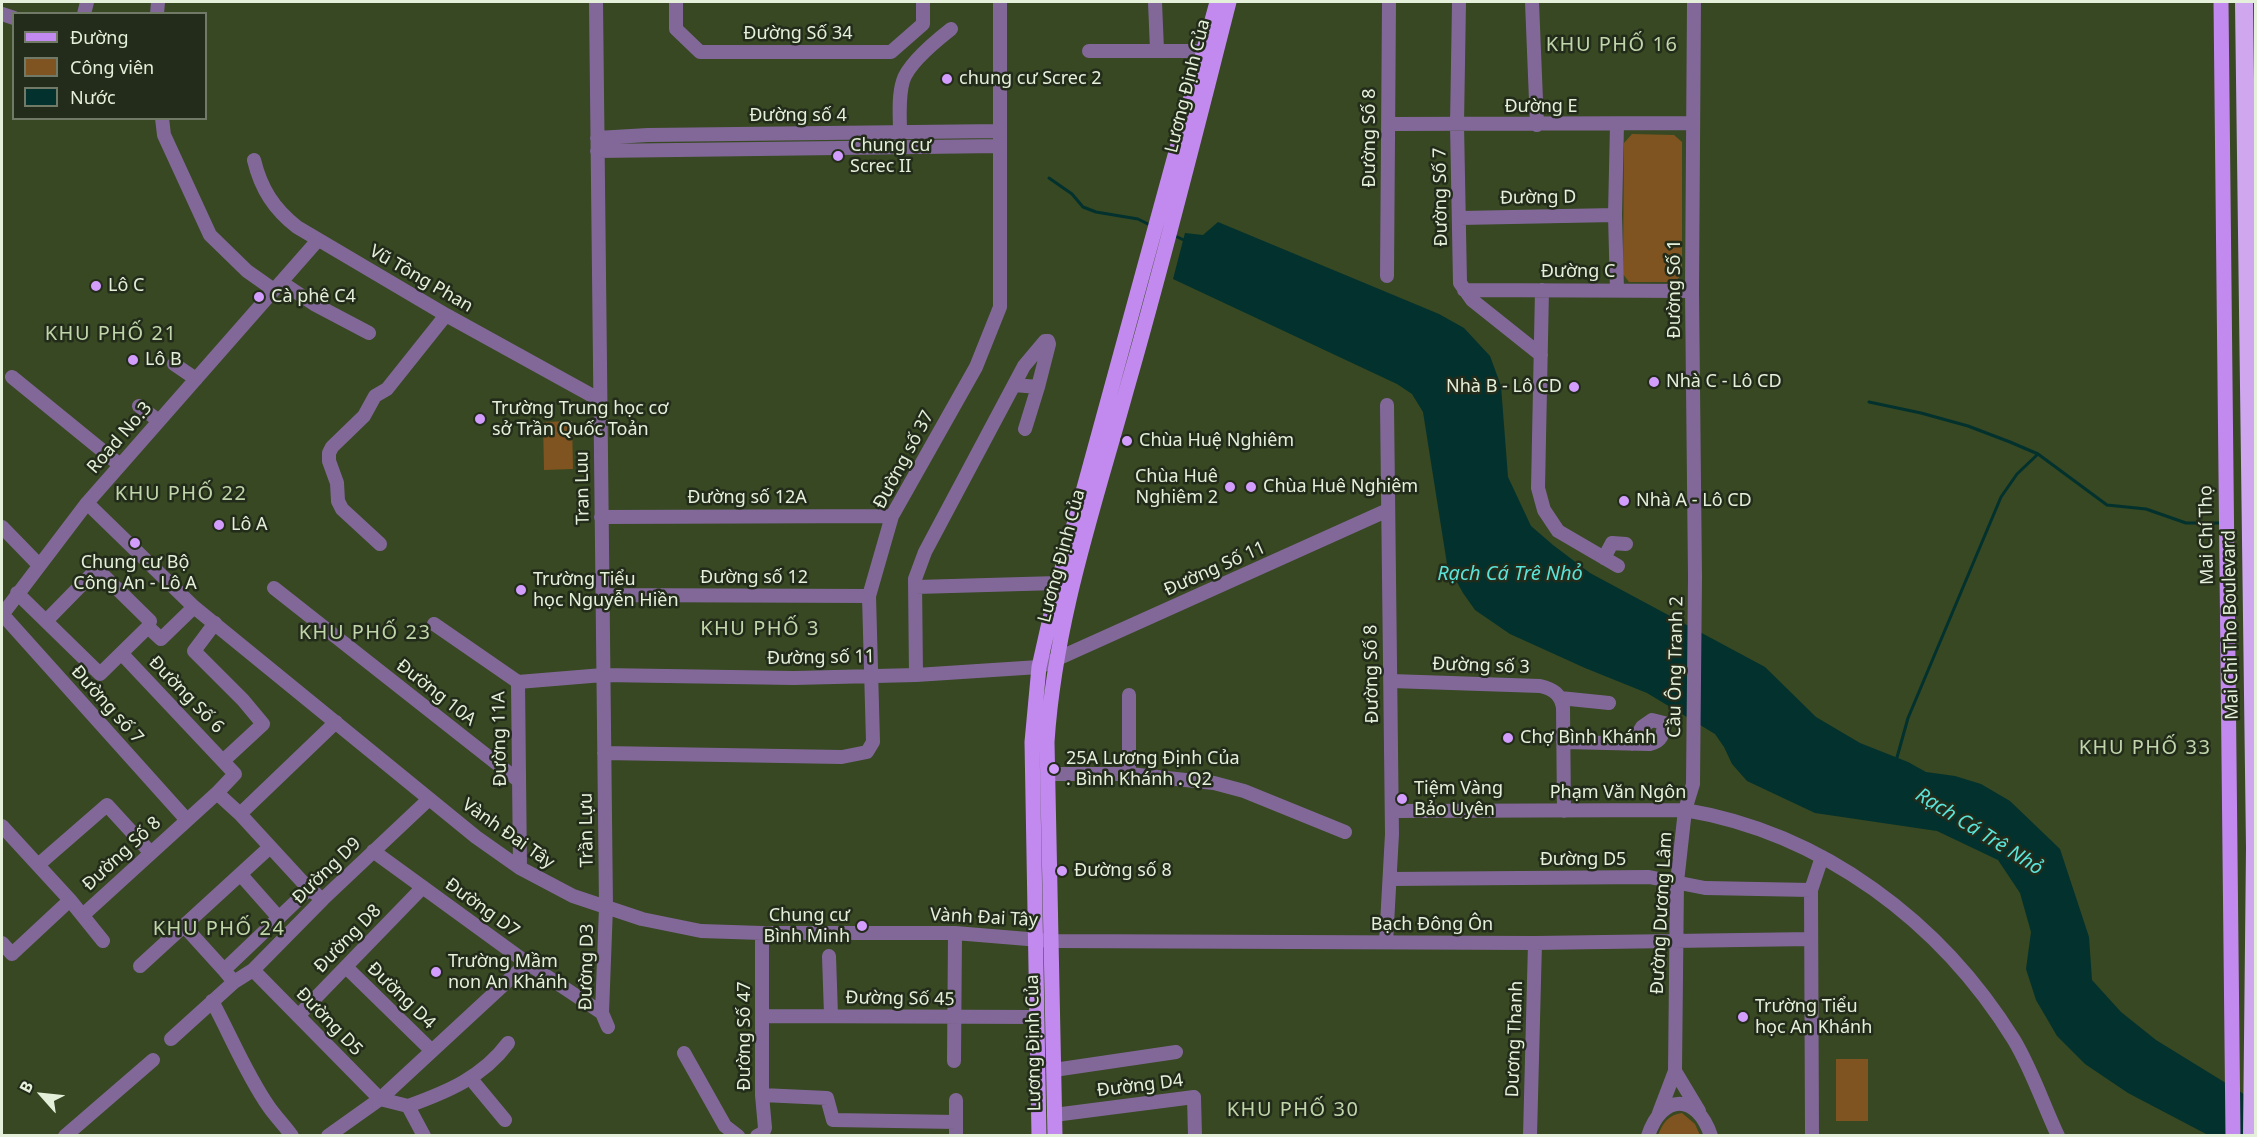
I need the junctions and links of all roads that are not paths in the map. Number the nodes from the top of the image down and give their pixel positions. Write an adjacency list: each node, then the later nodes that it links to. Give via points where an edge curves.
1 (596, 2): 26 (street, Tran Luu)
2 (675, 2): 3 (street, Đường Số 34, via 676,29 700,52 891,52 923,24)
3 (923, 2)
4 (1000, 2): 24 (street, Đường số 37)
5 (1155, 2): 15 (street)
6 (1216, 2): 17 (main road, Lương Định Của)
7 (1229, 2): 29 (main road, Lương Định Của)
8 (1389, 2): 20 (street, Đường Số 8)
9 (1459, 2): 21 (street, Đường Số 7)
10 (1532, 2): 23 (street)
11 (1694, 2): 19 (street, Đường Số 1)
12 (2221, 2): 110 (main road, Mai Chí Thọ)
13 (2244, 2): 97 (highway, Mai Chi Tho Boulevard)
14 (951, 28): 25 (street, via 904,78)
15 (1157, 50): 16 (street); 17 (street)
16 (1089, 51)
17 (1203, 51): 29 (main road, Lương Định Của)
18 (162, 120): 34 (street, via 164,135 210,235 247,271)
19 (1693, 123): 22 (street, Đường E); 38 (street, Đường Số 1)
20 (1389, 124): 21 (street, Đường E); 33 (street, Đường Số 8)
21 (1457, 124): 23 (street, Đường E); 31 (street, Đường Số 7)
22 (1617, 124): 23 (street, Đường E); 30 (street)
23 (1537, 125)
24 (1000, 131): 25 (street, Đường số 4); 27 (street, Đường số 37)
25 (900, 133): 26 (street, Đường số 4, via 648,135)
26 (597, 144): 27 (street, Đường số 4); 47 (street, Tran Luu)
27 (1000, 146): 55 (street, Đường số 37, via 1000,307 976,367)
28 (254, 160): 32 (street, Vũ Tông Phan, via 262,186 276,209)
29 (1178, 175): 64 (main road, Lương Định Của, via 1129,326); 77 (main road, Lương Định Của, via 1144,328 1072,584)
30 (1615, 215): 31 (street, Đường D); 37 (street)
31 (1460, 218): 35 (street, Đường Số 7, via 1460,282)
32 (318, 240): 34 (street); 39 (street, Vũ Tông Phan)
33 (1387, 276)
34 (277, 286): 40 (street); 44 (street, Road No.3)
35 (1464, 290): 36 (street, Đường C); 41 (street)
36 (1542, 290): 37 (street, Đường C); 41 (street)
37 (1617, 290): 38 (street, Đường C)
38 (1692, 291): 63 (street, Đường Số 1)
39 (446, 315): 47 (street, Vũ Tông Phan); 58 (street, via 329,453 342,509)
40 (369, 333)
41 (1541, 355): 60 (street, via 1538,488 1544,510 1558,531)
42 (174, 364): 44 (street)
43 (12, 376): 52 (street, via 47,398)
44 (196, 380): 50 (street, Road No.3)
45 (1014, 385): 46 (street); 46 (street, via 1024,366 1046,341 1049,344); 65 (street, via 925,552)
46 (1038, 387): 51 (street)
47 (600, 400): 56 (street, Tran Luu)
48 (1387, 405): 54 (street, Đường Số 8)
49 (139, 406): 50 (street)
50 (159, 421): 52 (street, Road No.3)
51 (1025, 429)
52 (120, 465): 53 (street, Road No.3)
53 (87, 504): 61 (street, Road No.3); 70 (street, Vành Đai Tây)
54 (1388, 510): 77 (street, Đường Số 11); 82 (street, Đường Số 8)
55 (892, 516): 56 (street, Đường số 12A); 69 (street, Đường số 37)
56 (601, 517): 68 (street, Tran Luu)
57 (2, 527): 61 (street)
58 (380, 544)
59 (1626, 544): 60 (street, via 1612,543)
60 (1604, 558): 62 (street)
61 (39, 565): 67 (street, Road No.3)
62 (1618, 566)
63 (1695, 577): 91 (street, Cầu Ông Tranh 2)
64 (1058, 583): 65 (street); 78 (main road, Lương Định Của)
65 (916, 587): 80 (street)
66 (274, 588): 95 (street, Đường 10A)
67 (17, 593): 71 (street, Road No.3); 72 (street, Đường Số 6)
68 (602, 595): 69 (street, Đường số 12); 79 (street, Tran Luu)
69 (869, 596): 81 (street, Đường số 37)
70 (194, 606): 73 (street, Vành Đai Tây); 75 (street, Đường Số 6, via 161,639)
71 (2, 615): 103 (street, Đường số 7)
72 (46, 621): 75 (street, via 94,572 100,572 150,621); 76 (street, Đường Số 6, via 100,674)
73 (215, 623): 87 (street, Vành Đai Tây); 92 (street, Đường Số 6, via 194,651 263,724)
74 (434, 624): 83 (street)
75 (148, 627): 76 (street, Đường Số 6)
76 (122, 654): 92 (street, Đường Số 6)
77 (1056, 660): 78 (street, Đường Số 11); 93 (main road, Lương Định Của, via 1050,700)
78 (1039, 667): 80 (street, Đường số 11); 128 (main road, Lương Định Của, via 1032,742)
79 (603, 675): 81 (street, Đường số 11); 83 (street); 90 (street, Tran Luu)
80 (916, 675): 81 (street, Đường số 11)
81 (871, 676): 90 (street, Đường số 37, via 873,742 867,752 842,757)
82 (1390, 681): 85 (street, Đường số 3, via 1540,686 1552,689); 100 (street, Đường Số 8)
83 (518, 682): 95 (street, Đường 11A)
84 (1129, 695): 94 (street)
85 (1560, 698): 86 (street, Đường số 3); 88 (street)
86 (1609, 703)
87 (336, 722): 98 (street, Vành Đai Tây); 102 (street)
88 (1563, 742): 89 (street); 101 (street)
89 (1632, 744)
90 (604, 753): 122 (street, Trần Lựu)
91 (1693, 758): 99 (street, Đường Dương Lâm, via 1693,784)
92 (223, 761): 96 (street, Đường Số 8, via 235,774)
93 (1048, 774): 94 (street); 130 (main road, Lương Định Của)
94 (1129, 774): 105 (street, via 1214,783)
95 (519, 782): 113 (street, Đường 11A)
96 (217, 793): 102 (street); 103 (street, Đường Số 8)
97 (2255, 794): 111 (highway, Mai Chi Tho Boulevard)
98 (428, 800): 107 (street, Đường D9); 113 (street, Vành Đai Tây)
99 (1685, 810): 101 (street, Phạm Văn Ngôn); 109 (street, Phạm Văn Ngôn, via 1723,816); 116 (street, Đường Dương Lâm)
100 (1392, 811): 101 (street, Phạm Văn Ngôn); 115 (street, Đường Số 8)
101 (1564, 811)
102 (240, 814): 106 (street)
103 (186, 819): 108 (street, Đường Số 8)
104 (2, 826): 112 (street)
105 (1345, 832)
106 (270, 847): 114 (street); 118 (street)
107 (373, 851): 117 (street, Đường D7); 120 (street, Đường D9)
108 (150, 852): 112 (street, via 107,805); 123 (street, Đường Số 8)
109 (1822, 857): 119 (street); 184 (street, Phạm Văn Ngôn, via 1887,898 1931,936 1973,982 2015,1043)
110 (2231, 862): 111 (main road); 185 (main road, Mai Chí Thọ)
111 (2255, 862): 186 (highway, Mai Chi Tho Boulevard)
112 (38, 866): 121 (street)
113 (520, 868): 122 (street, Vành Đai Tây, via 553,887)
114 (241, 875): 124 (street); 125 (street)
115 (1390, 879): 116 (street, Đường D5, via 1649,877); 132 (street, Đường Số 8)
116 (1677, 882): 119 (street, Đường D5, via 1705,888); 133 (street, Đường Dương Lâm)
117 (423, 887): 138 (street, Đường D7); 140 (street, Đường D8)
118 (309, 889): 120 (street); 124 (street)
119 (1811, 890): 129 (street)
120 (323, 899): 142 (street, Đường D9)
121 (70, 900): 123 (street); 137 (street)
122 (606, 907): 126 (street, Vành Đai Tây, via 681,928); 145 (street, Đường D3)
123 (83, 915): 131 (street)
124 (279, 918): 141 (street)
125 (185, 927): 139 (street); 141 (street)
126 (762, 933): 127 (street, Vành Đai Tây); 147 (street, Đường Số 47)
127 (955, 933): 128 (street, Vành Đai Tây); 150 (street)
128 (1035, 938): 130 (street, Vành Đai Tây); 149 (main road, Lương Định Của)
129 (1811, 939): 133 (street, Bạch Đông Ôn); 183 (street)
130 (1052, 940): 132 (street, Bạch Đông Ôn); 159 (main road, Lương Định Của)
131 (103, 941)
132 (1386, 942): 135 (street, Bạch Đông Ôn)
133 (1676, 942): 135 (street, Bạch Đông Ôn); 160 (street, Đường Dương Lâm)
134 (2, 943): 137 (street)
135 (1535, 943): 181 (street, Dương Thanh)
136 (829, 956): 148 (street)
137 (7, 959)
138 (527, 963): 145 (street, Đường D7); 154 (street, Đường D4)
139 (140, 966)
140 (346, 967): 146 (street, Đường D8); 154 (street, Đường D4)
141 (224, 970): 143 (street)
142 (253, 970): 143 (street, Đường D9); 146 (street, Đường D5)
143 (234, 982): 144 (street, Đường D9)
144 (212, 1001): 152 (street, Đường D9); 173 (street, via 246,1069)
145 (602, 1013): 151 (street, Đường D3)
146 (298, 1016): 163 (street, Đường D5)
147 (763, 1016): 148 (street, Đường Số 45); 162 (street, Đường Số 47)
148 (831, 1016): 150 (street, Đường Số 45)
149 (1037, 1017): 150 (street, Đường Số 45); 178 (main road, Lương Định Của)
150 (954, 1018): 158 (street)
151 (608, 1027)
152 (171, 1039)
153 (508, 1042): 161 (street, via 497,1058)
154 (432, 1051): 163 (street, Đường D4)
155 (1176, 1052): 159 (street)
156 (684, 1053): 176 (street, Đường Số 47, via 725,1126)
157 (153, 1060): 172 (street)
158 (954, 1061)
159 (1054, 1070): 167 (main road, Lương Định Của)
160 (1675, 1071): 166 (street, Đường Dương Lâm); 169 (street)
161 (471, 1079): 165 (street); 168 (street)
162 (762, 1095): 170 (street, via 827,1098 833,1120); 177 (street, Đường Số 47, via 765,1128)
163 (380, 1099): 165 (street); 174 (street)
164 (956, 1100): 170 (street)
165 (408, 1106): 175 (street)
166 (1659, 1113): 169 (street, via 1672,1104 1691,1106); 171 (street, Đường Dương Lâm)
167 (1054, 1115): 179 (main road, Lương Định Của); 180 (street, Đường D4, via 1194,1097)
168 (505, 1120)
169 (1709, 1128)
170 (956, 1129)
171 (1650, 1131): 182 (street)
172 (65, 1136)
173 (292, 1136)
174 (328, 1136)
175 (424, 1136)
176 (738, 1136)
177 (757, 1136)
178 (1039, 1136)
179 (1055, 1136)
180 (1195, 1136)
181 (1530, 1136)
182 (1640, 1136)
183 (1812, 1136)
184 (2058, 1136)
185 (2233, 1136)
186 (2252, 1136)

